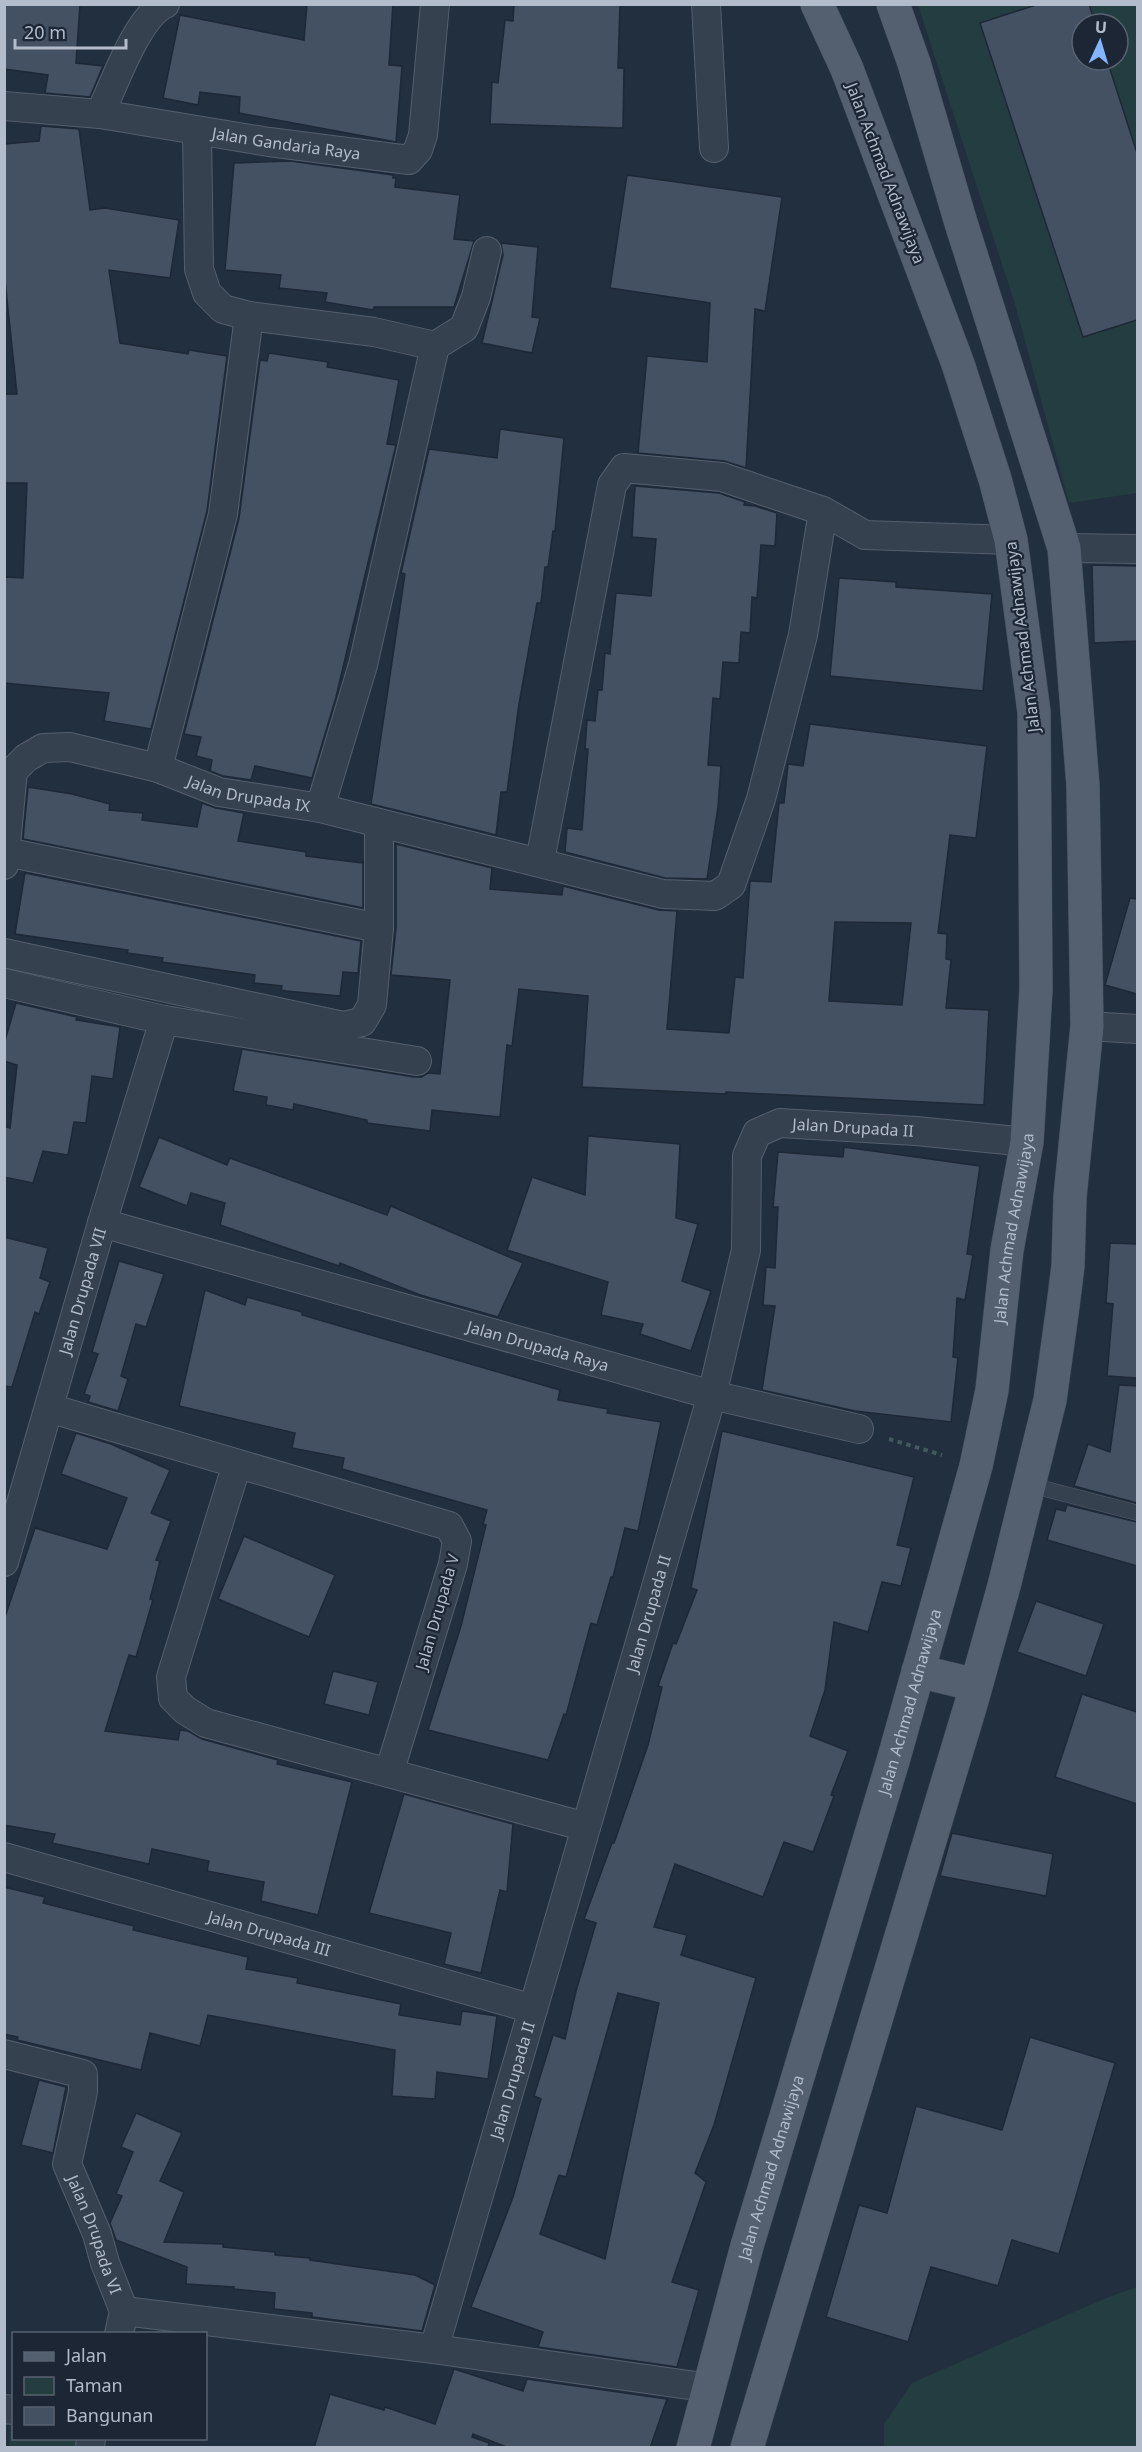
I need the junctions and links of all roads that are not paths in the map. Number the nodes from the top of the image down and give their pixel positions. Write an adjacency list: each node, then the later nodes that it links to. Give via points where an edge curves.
1 (165, 4): 7 (street, via 144,21)
2 (435, 4): 8 (street, Jalan Gandaria Raya, via 423,135 409,160)
3 (706, 4): 9 (street)
4 (817, 4): 14 (main road, Jalan Achmad Adnawijaya, via 847,69 958,364)
5 (893, 4): 15 (main road)
6 (4, 106): 7 (street, Jalan Gandaria Raya)
7 (100, 114): 8 (street, Jalan Gandaria Raya)
8 (197, 130): 11 (street, via 199,268 207,293 223,309)
9 (714, 148)
10 (487, 251): 12 (street, via 464,328)
11 (249, 316): 12 (street, via 374,332); 17 (street, via 223,514)
12 (435, 346): 18 (street, via 363,664)
13 (823, 512): 14 (street, via 866,535); 21 (street, Jalan Drupada IX, via 803,635 760,799 731,885 715,896 663,894); 21 (street, via 722,477 624,468 612,485)
14 (1011, 540): 15 (main road); 29 (main road, Jalan Achmad Adnawijaya, via 1034,712 1036,989)
15 (1064, 548): 16 (street); 26 (main road, via 1083,786)
16 (1137, 549)
17 (158, 768): 18 (street, Jalan Drupada IX, via 219,792); 20 (street, Jalan Drupada IX, via 70,747 43,748 26,758 13,771)
18 (320, 808): 19 (street, Jalan Drupada IX)
19 (379, 824): 21 (street, Jalan Drupada IX); 22 (street)
20 (5, 859): 22 (street)
21 (540, 861)
22 (379, 928): 23 (street, via 372,1005 362,1023 343,1026)
23 (4, 953)
24 (4, 983): 25 (street)
25 (165, 1020): 28 (street); 30 (street, Jalan Drupada VII)
26 (1087, 1026): 27 (street); 35 (main road, via 1070,1197 1068,1266 1050,1400)
27 (1137, 1029)
28 (417, 1061)
29 (1027, 1142): 31 (street, Jalan Drupada II, via 780,1124 757,1133 747,1156 746,1250); 38 (main road, Jalan Achmad Adnawijaya, via 1007,1250 992,1390 976,1466)
30 (102, 1223): 31 (street, Jalan Drupada Raya); 32 (street, Jalan Drupada VII)
31 (712, 1395): 33 (street, Jalan Drupada Raya); 41 (street, Jalan Drupada II)
32 (49, 1408): 34 (street, Jalan Drupada V); 37 (street, Jalan Drupada VII)
33 (859, 1430)
34 (237, 1464): 40 (street, via 171,1677 173,1698 206,1723); 40 (street, Jalan Drupada V, via 448,1526 457,1540)
35 (1030, 1485): 36 (lane); 39 (main road)
36 (1137, 1513)
37 (4, 1563)
38 (918, 1671): 39 (main road); 47 (main road, Jalan Achmad Adnawijaya, via 747,2246)
39 (976, 1685): 49 (main road)
40 (389, 1773): 41 (street)
41 (586, 1827): 43 (street, Jalan Drupada II)
42 (4, 1857): 43 (street, Jalan Drupada III)
43 (533, 2009): 46 (street, Jalan Drupada II)
44 (4, 2054): 45 (street, Jalan Drupada VI, via 83,2073 83,2092 67,2164 97,2234)
45 (122, 2322): 46 (street)
46 (434, 2349): 47 (street)
47 (710, 2388): 48 (main road, Jalan Achmad Adnawijaya)
48 (693, 2448)
49 (747, 2448)

